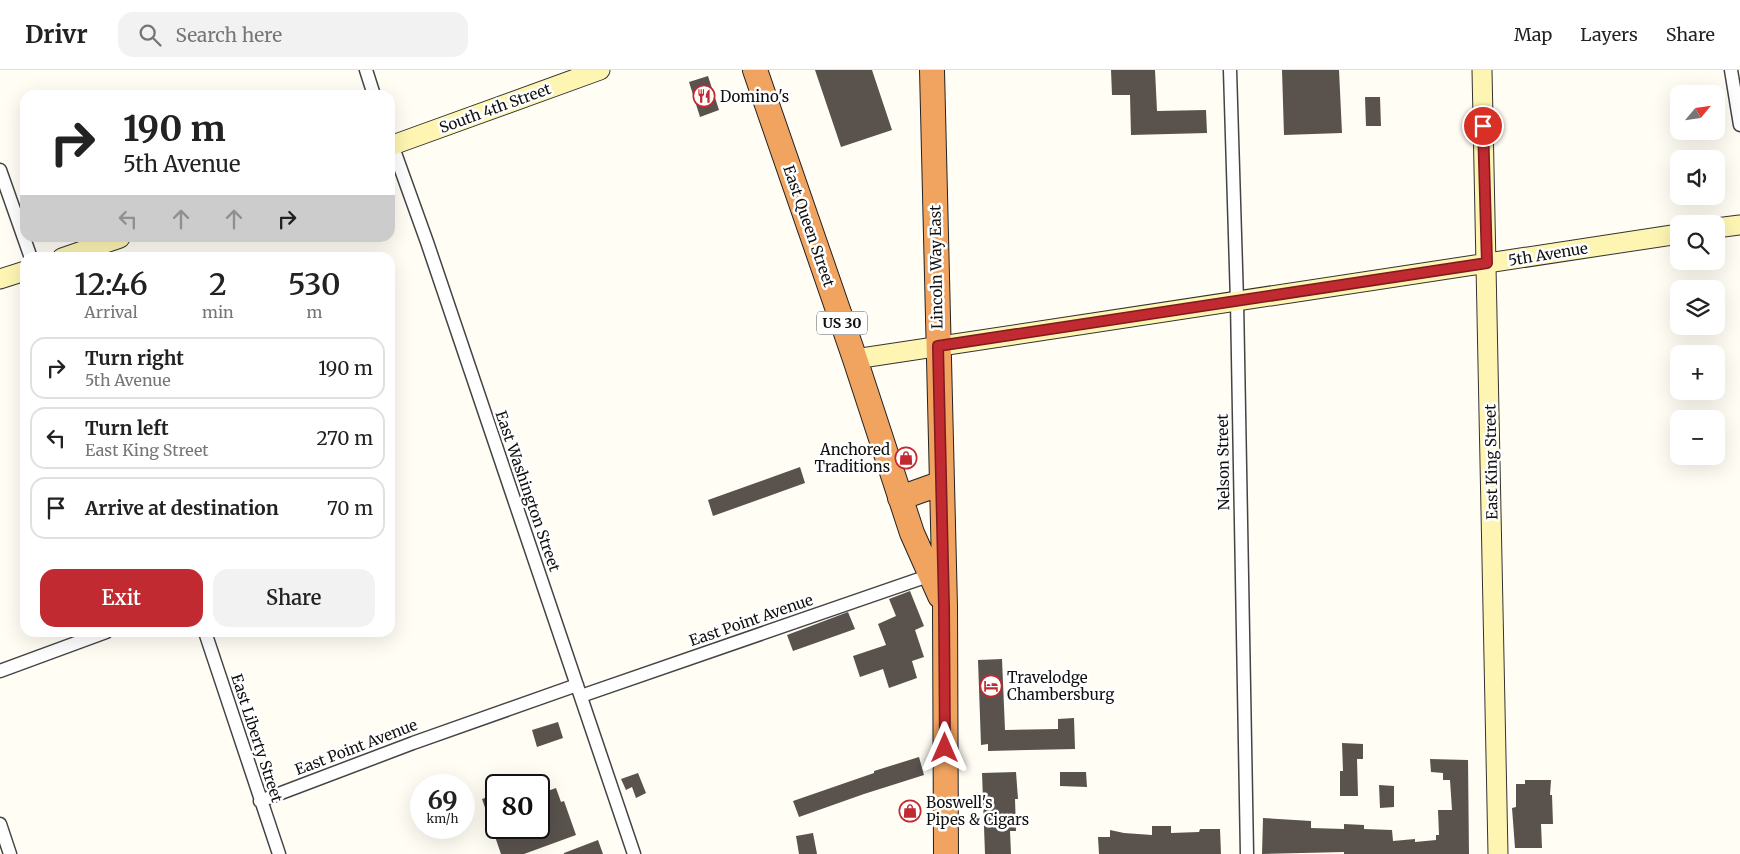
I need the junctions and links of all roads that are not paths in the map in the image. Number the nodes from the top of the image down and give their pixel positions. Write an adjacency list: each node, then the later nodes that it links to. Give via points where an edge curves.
1 (366, 70): 8 (street)
2 (600, 70): 10 (street, South 4th Street)
3 (755, 70): 24 (highway, East Queen Street / US 30)
4 (932, 70): 23 (highway, Lincoln Way East / US 30)
5 (1230, 70): 22 (street, Nelson Street)
6 (1482, 70): 19 (street, East King Street)
7 (1732, 70): 9 (street)
8 (372, 90)
9 (1740, 125)
10 (395, 142)
11 (395, 154): 32 (street, East Washington Street)
12 (0, 170): 14 (street)
13 (1740, 225): 15 (street)
14 (20, 227)
15 (1725, 227)
16 (1670, 235): 19 (street, 5th Avenue)
17 (110, 242): 18 (street)
18 (83, 252)
19 (1487, 263): 22 (street, 5th Avenue); 40 (street, East King Street)
20 (20, 272): 21 (street)
21 (0, 279)
22 (1237, 301): 23 (street, 5th Avenue); 39 (street, Nelson Street)
23 (938, 346): 24 (street, 5th Avenue); 25 (highway, Lincoln Way East / US 30)
24 (855, 359): 26 (highway, East Queen Street / US 30)
25 (942, 483): 26 (highway); 28 (highway, Lincoln Way East / US 30)
26 (900, 498): 27 (highway, East Queen Street / US 30)
27 (931, 575): 28 (highway, East Queen Street / US 30); 32 (street, East Point Avenue)
28 (944, 607): 38 (highway, Lincoln Way East / US 30)
29 (92, 637): 31 (street)
30 (207, 637): 33 (street, East Liberty Street)
31 (0, 671)
32 (579, 690): 33 (street, East Point Avenue, via 413,743); 37 (street, East Washington Street)
33 (260, 801): 36 (street, East Liberty Street)
34 (0, 824): 35 (street)
35 (10, 854)
36 (279, 854)
37 (634, 854)
38 (946, 854)
39 (1247, 854)
40 (1498, 854)

